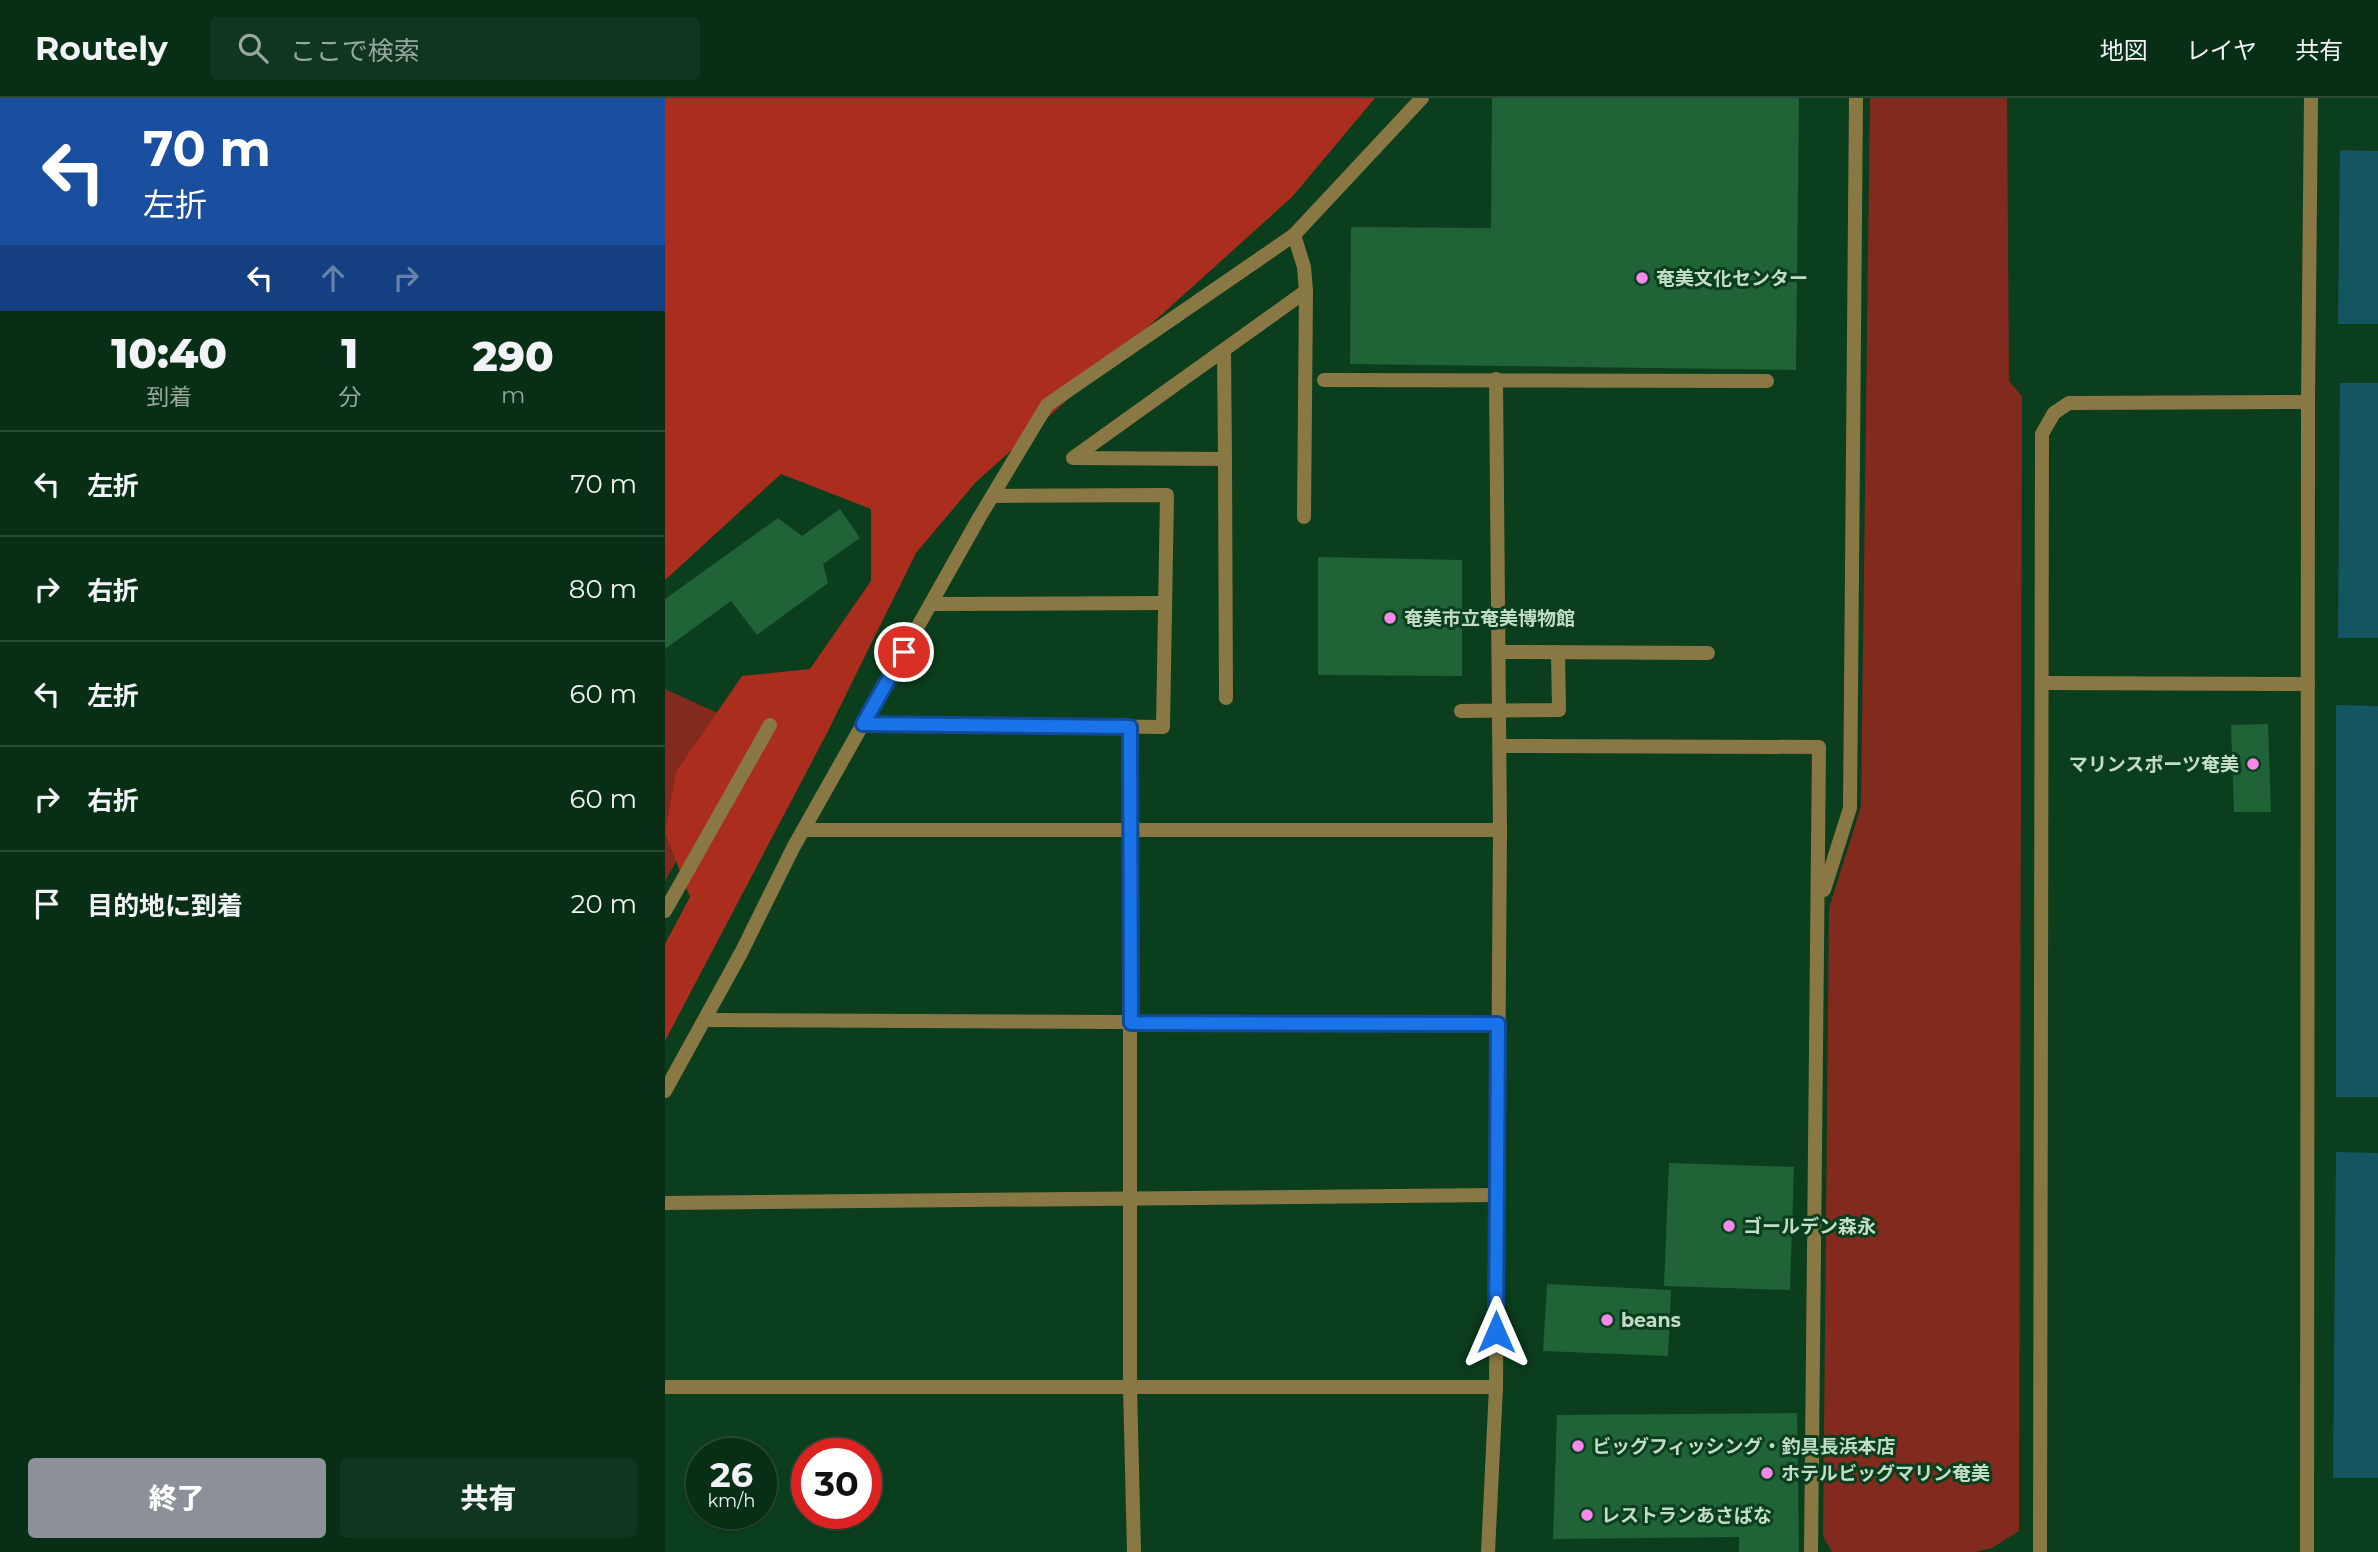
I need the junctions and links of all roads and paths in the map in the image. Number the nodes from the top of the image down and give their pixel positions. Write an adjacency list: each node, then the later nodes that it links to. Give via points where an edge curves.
1 (1422, 98): 4 (street)
2 (1856, 98): 31 (street, via 1850,808)
3 (2311, 98): 10 (street)
4 (1294, 235): 5 (street); 12 (street, via 1047,405)
5 (1306, 291): 6 (street); 13 (street)
6 (1224, 350): 11 (street); 11 (street, via 1073,458)
7 (1496, 379): 8 (street); 9 (street); 16 (street)
8 (1324, 380)
9 (1767, 381)
10 (2308, 402): 19 (street, via 2069,403 2054,413 2042,434); 20 (street)
11 (1225, 459): 21 (street)
12 (994, 496): 14 (street, via 1167,495); 15 (street)
13 (1304, 517)
14 (1165, 603): 15 (street); 26 (street, via 1163,727)
15 (931, 604): 24 (street)
16 (1501, 652): 17 (street); 22 (street)
17 (1558, 652): 18 (street); 22 (street, via 1559,710)
18 (1708, 653)
19 (2043, 683): 20 (street); 46 (street)
20 (2308, 684): 47 (street)
21 (1226, 698)
22 (1500, 709): 23 (street); 27 (street)
23 (1461, 711)
24 (863, 724): 26 (street); 28 (street)
25 (770, 725): 32 (street)
26 (1130, 727): 30 (street)
27 (1501, 746): 29 (street); 31 (street, via 1819,747)
28 (804, 830): 30 (street); 33 (street)
29 (1500, 830): 30 (street); 35 (street)
30 (1129, 831): 34 (street)
31 (1819, 905): 45 (street)
32 (665, 911)
33 (705, 1020): 34 (street); 36 (street)
34 (1131, 1023): 35 (street); 38 (street)
35 (1498, 1024): 37 (street)
36 (665, 1091)
37 (1497, 1195): 38 (street); 42 (street)
38 (1131, 1196): 39 (street); 40 (street)
39 (665, 1203)
40 (1130, 1386): 41 (street); 42 (street); 43 (street)
41 (665, 1387)
42 (1496, 1387): 44 (street)
43 (1134, 1552)
44 (1488, 1552)
45 (1811, 1552)
46 (2040, 1552)
47 (2307, 1552)

